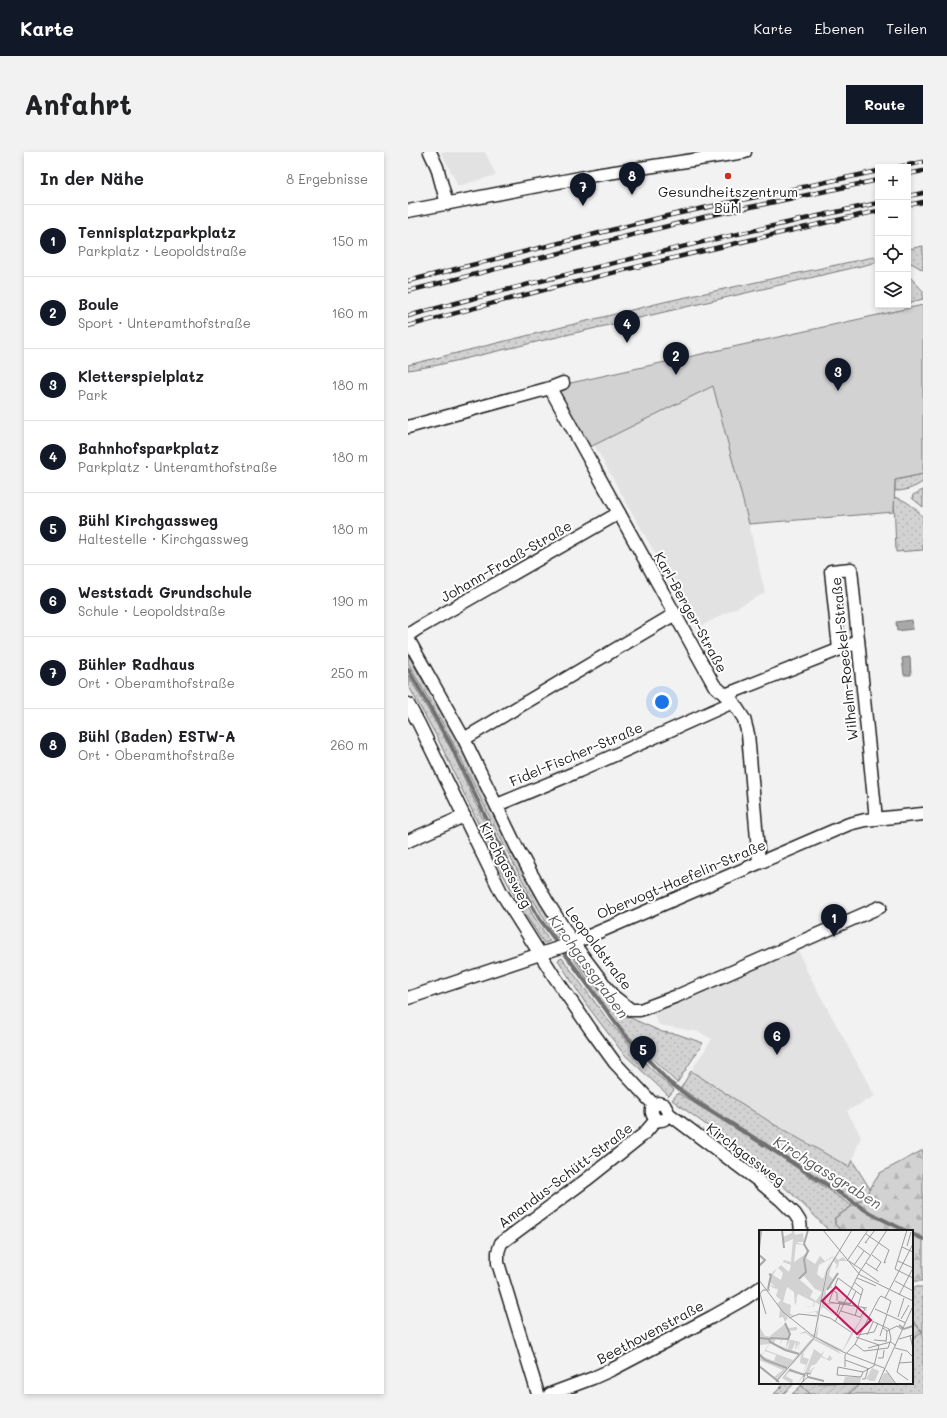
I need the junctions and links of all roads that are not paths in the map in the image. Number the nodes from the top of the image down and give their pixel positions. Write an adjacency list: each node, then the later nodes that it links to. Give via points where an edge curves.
1 (430, 152): 3 (street)
2 (745, 152): 3 (street, via 595,176)
3 (447, 204): 4 (street)
4 (408, 211)
5 (408, 427): 6 (street, Karl-Berger-Straße, via 556,384)
6 (619, 513): 7 (street, Karl-Berger-Straße); 8 (street, Johann-Fraaß-Straße)
7 (675, 614): 12 (street, Karl-Berger-Straße, via 714,685); 14 (street)
8 (408, 635)
9 (408, 639): 14 (street, Leopoldstraße)
10 (858, 642): 11 (street, Fidel-Fischer-Straße); 11 (street, Wilhelm-Roeckel-Straße, via 851,569 831,570); 18 (street, Wilhelm-Roeckel-Straße)
11 (839, 649): 12 (street, Fidel-Fischer-Straße)
12 (729, 698): 15 (street, Fidel-Fischer-Straße, via 579,771); 20 (street, Karl-Berger-Straße, via 744,719 748,734)
13 (408, 704): 17 (street, Kirchgassweg)
14 (464, 739): 15 (street, Leopoldstraße)
15 (497, 805): 22 (street, Leopoldstraße, via 532,876)
16 (923, 814): 18 (street, Obervogt-Haefelin-Straße)
17 (464, 816): 19 (street); 23 (street, Kirchgassweg, via 501,892)
18 (876, 818): 20 (street, Obervogt-Haefelin-Straße, via 849,824)
19 (408, 841)
20 (759, 862): 22 (street, Obervogt-Haefelin-Straße)
21 (880, 907): 22 (street, Leopoldstraße, via 640,1010 631,1010 612,996)
22 (570, 944): 23 (street, Obervogt-Haefelin-Straße)
23 (544, 953): 24 (street, Obervogt-Haefelin-Straße); 25 (street, Kirchgassweg, via 573,1005 608,1053)
24 (408, 998)
25 (654, 1105): 26 (street, Kirchgassweg, via 662,1104); 27 (street, via 651,1111)
26 (669, 1114): 27 (street, via 667,1119); 28 (street, Kirchgassweg, via 781,1200 795,1214)
27 (656, 1120): 30 (street, Amandus-Schütt-Straße, via 622,1151 501,1243 498,1263)
28 (801, 1227)
29 (759, 1289): 31 (street, Beethovenstraße, via 712,1317 613,1369)
30 (538, 1394)
31 (550, 1394)

